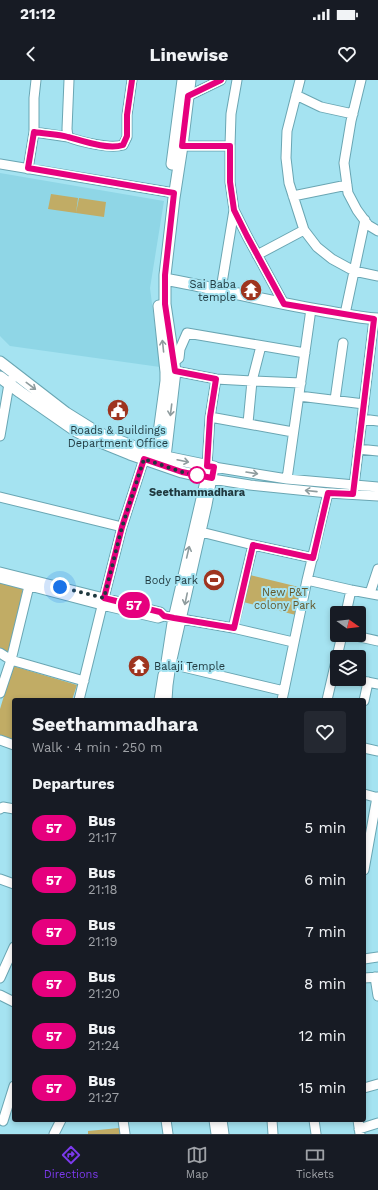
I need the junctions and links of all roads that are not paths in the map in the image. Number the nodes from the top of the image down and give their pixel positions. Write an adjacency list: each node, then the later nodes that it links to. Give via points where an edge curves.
1 (36, 80): 13 (street)
2 (69, 80): 14 (street)
3 (132, 80): 14 (street, via 127,136 123,145 116,147)
4 (183, 80): 20 (main road)
5 (190, 80): 11 (main road)
6 (221, 80): 11 (street)
7 (237, 80): 16 (street, via 231,114)
8 (300, 80): 10 (street)
9 (361, 80): 12 (street)
10 (296, 95): 12 (street, via 321,107); 21 (street, via 287,131 286,158)
11 (188, 96): 15 (main road)
12 (353, 114): 19 (street, via 344,164)
13 (34, 132): 14 (street); 18 (street)
14 (68, 137)
15 (182, 146): 16 (street); 20 (main road)
16 (230, 146): 22 (street, via 230,182)
17 (0, 164): 18 (street)
18 (28, 168): 20 (street)
19 (347, 185): 21 (street); 23 (street, via 357,210)
20 (171, 193): 29 (main road, via 162,241)
21 (293, 196): 24 (street)
22 (234, 210): 26 (street); 30 (street)
23 (365, 220): 25 (street); 27 (street)
24 (304, 230): 26 (street); 27 (street, via 317,247)
25 (378, 231)
26 (257, 255): 31 (street)
27 (354, 271): 28 (street); 33 (street)
28 (378, 276)
29 (162, 278): 30 (main road); 39 (main road, via 160,316)
30 (221, 289): 31 (main road)
31 (284, 304): 32 (main road)
32 (311, 309): 33 (main road); 37 (street)
33 (345, 314): 34 (main road)
34 (376, 319): 48 (street)
35 (343, 343): 47 (street)
36 (261, 346): 37 (street); 39 (street, via 187,333 179,358); 43 (street)
37 (306, 353): 44 (street)
38 (0, 362): 40 (main road)
39 (172, 368): 42 (street); 57 (main road, via 166,382)
40 (14, 374): 45 (street); 57 (main road, one-way to 57, via 66,414 98,433)
41 (0, 377): 45 (main road)
42 (216, 379): 43 (street); 49 (street)
43 (252, 381): 44 (street); 52 (street)
44 (301, 383): 46 (street)
45 (9, 384): 54 (street); 58 (main road, via 76,431)
46 (299, 396): 47 (street); 53 (street)
47 (336, 400): 48 (street)
48 (364, 404): 50 (street)
49 (210, 417): 52 (street); 59 (street)
50 (362, 419): 51 (street); 55 (street)
51 (378, 421)
52 (248, 423): 53 (street)
53 (293, 432): 60 (street)
54 (0, 436)
55 (358, 449): 56 (street); 62 (street)
56 (378, 451)
57 (161, 456): 59 (main road, one-way to 59)
58 (144, 459): 59 (main road, via 182,472); 66 (street)
59 (210, 472): 60 (street, one-way to 60); 63 (street, one-way to 59, via 250,485); 67 (street); 79 (street, one-way to 59)
60 (287, 479): 62 (street)
61 (378, 487): 62 (street)
62 (353, 490): 63 (street); 64 (street)
63 (328, 493): 69 (street)
64 (378, 496)
65 (0, 497): 66 (street)
66 (122, 527): 77 (street)
67 (201, 532): 68 (street); 79 (street, one-way to 79)
68 (253, 545): 69 (street); 80 (street)
69 (313, 558): 73 (street)
70 (378, 569): 76 (street)
71 (0, 572): 77 (street)
72 (0, 578): 74 (street)
73 (307, 580): 75 (street); 83 (street)
74 (29, 586): 77 (street); 85 (street)
75 (351, 590): 76 (street); 78 (street)
76 (374, 594)
77 (103, 602): 79 (street, via 160,612 164,616); 87 (street)
78 (348, 606)
79 (178, 619): 80 (street); 86 (street); 94 (street)
80 (234, 628): 83 (street)
81 (366, 638): 82 (street)
82 (378, 641)
83 (293, 642): 92 (street)
84 (0, 653): 85 (street)
85 (11, 660): 87 (street); 91 (street)
86 (171, 664): 92 (street); 95 (street)
87 (84, 681): 93 (street)
88 (368, 682): 89 (street); 97 (street)
89 (378, 684)
90 (332, 686): 96 (street)
91 (0, 693)
92 (283, 696)
93 (80, 698)
94 (159, 698)
95 (167, 698)
96 (328, 698)
97 (365, 698)
98 (0, 740): 99 (street)
99 (12, 744)
100 (366, 748): 101 (street)
101 (378, 751)
102 (366, 795): 103 (street)
103 (377, 798): 106 (street)
104 (0, 809): 105 (street)
105 (12, 809)
106 (366, 859)
107 (0, 879): 108 (street)
108 (12, 883)
109 (12, 951): 113 (street)
110 (378, 958): 111 (street)
111 (366, 959)
112 (377, 977): 114 (street); 116 (street)
113 (0, 978)
114 (366, 978)
115 (0, 995): 117 (street)
116 (378, 996)
117 (12, 1001)
118 (378, 1084): 119 (street)
119 (366, 1087)
120 (12, 1092): 121 (street)
121 (3, 1121)
122 (60, 1122): 131 (street)
123 (124, 1122): 132 (street)
124 (166, 1122): 133 (street)
125 (214, 1122): 134 (street)
126 (222, 1122): 135 (street)
127 (272, 1122): 136 (street)
128 (314, 1122): 137 (street)
129 (378, 1123): 130 (street)
130 (359, 1128)
131 (54, 1134)
132 (125, 1134)
133 (168, 1134)
134 (216, 1134)
135 (224, 1134)
136 (273, 1134)
137 (316, 1134)

